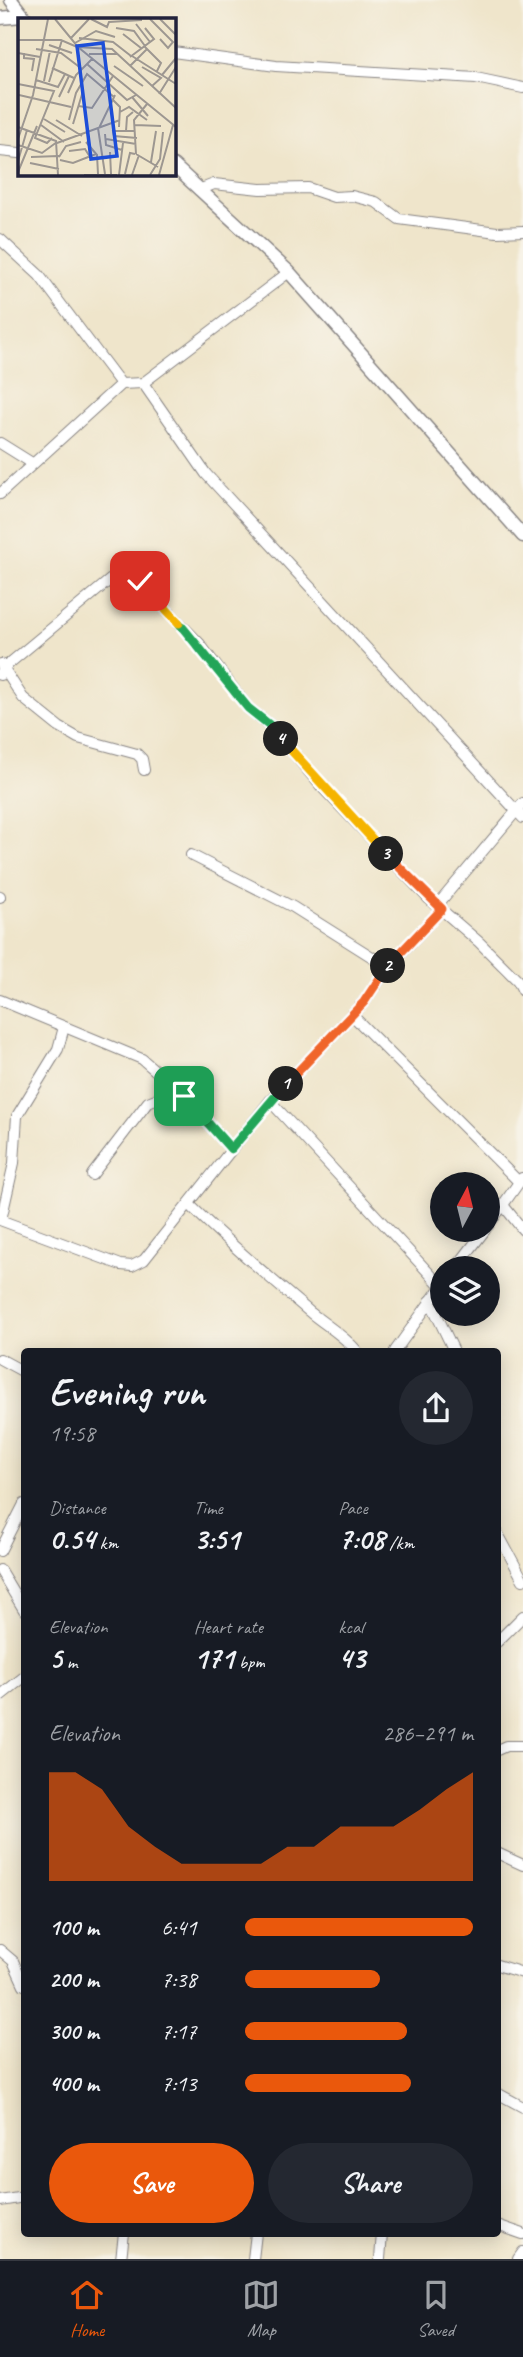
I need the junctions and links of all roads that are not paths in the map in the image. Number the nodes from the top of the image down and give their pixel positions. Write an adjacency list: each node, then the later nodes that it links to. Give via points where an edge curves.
1 (11, 0): 2 (street)
2 (24, 17): 3 (street)
3 (0, 18)
4 (175, 52): 5 (street, via 276,66 476,78)
5 (523, 88)
6 (0, 151): 7 (street)
7 (18, 153)
8 (175, 167): 9 (street)
9 (199, 190): 10 (street, via 214,184 308,188 334,197 376,202 399,219); 12 (street)
10 (523, 231)
11 (0, 239): 14 (street, via 39,275)
12 (289, 272): 13 (street); 18 (street)
13 (143, 383): 14 (street); 22 (street, via 206,474)
14 (121, 384): 16 (street)
15 (0, 443): 16 (street)
16 (32, 463): 17 (street)
17 (0, 494)
18 (523, 536)
19 (2, 668): 20 (street, via 23,698 59,727 78,738 137,754); 24 (street, via 111,579 133,575 200,644 248,708 272,727 320,785)
20 (144, 770)
21 (523, 803): 22 (street)
22 (519, 815): 24 (street, via 440,902)
23 (191, 855): 25 (street, via 285,902)
24 (442, 909): 25 (street); 26 (street)
25 (388, 967): 28 (street)
26 (523, 991)
27 (0, 1000): 29 (street)
28 (352, 1014): 31 (street); 34 (street)
29 (64, 1027): 30 (street, via 142,1059); 38 (street, via 58,1049 17,1116)
30 (178, 1090): 32 (street); 33 (street, via 148,1102)
31 (270, 1101): 32 (street); 42 (street)
32 (231, 1149): 35 (street)
33 (92, 1175)
34 (521, 1179): 36 (street)
35 (189, 1203): 38 (street, via 144,1260 132,1266); 45 (street, via 234,1249 338,1330)
36 (503, 1205): 37 (street); 39 (street)
37 (500, 1209)
38 (1, 1220)
39 (523, 1230)
40 (476, 1242): 41 (street)
41 (465, 1256)
42 (430, 1272)
43 (430, 1301): 46 (street)
44 (442, 1326): 47 (street)
45 (354, 1348)
46 (397, 1348)
47 (453, 1348)
48 (0, 1359): 49 (street)
49 (21, 1370)
50 (21, 1512): 52 (street)
51 (501, 1539): 54 (street)
52 (0, 1551)
53 (0, 1570): 55 (street)
54 (523, 1580)
55 (21, 1605)
56 (523, 1616): 57 (street)
57 (501, 1638)
58 (21, 1679): 59 (street)
59 (0, 1696)
60 (523, 1746): 61 (street)
61 (501, 1748)
62 (501, 1855): 63 (street)
63 (523, 1866)
64 (0, 1950): 67 (street)
65 (501, 1966): 66 (street)
66 (523, 1973)
67 (21, 1974)
68 (501, 2095): 69 (street)
69 (523, 2107)
70 (21, 2198): 71 (street)
71 (0, 2201)
72 (501, 2226): 73 (street)
73 (523, 2234)
74 (124, 2237): 78 (street)
75 (256, 2237): 79 (street)
76 (382, 2237): 80 (street)
77 (523, 2252): 81 (street)
78 (121, 2259)
79 (253, 2259)
80 (380, 2259)
81 (518, 2259)

